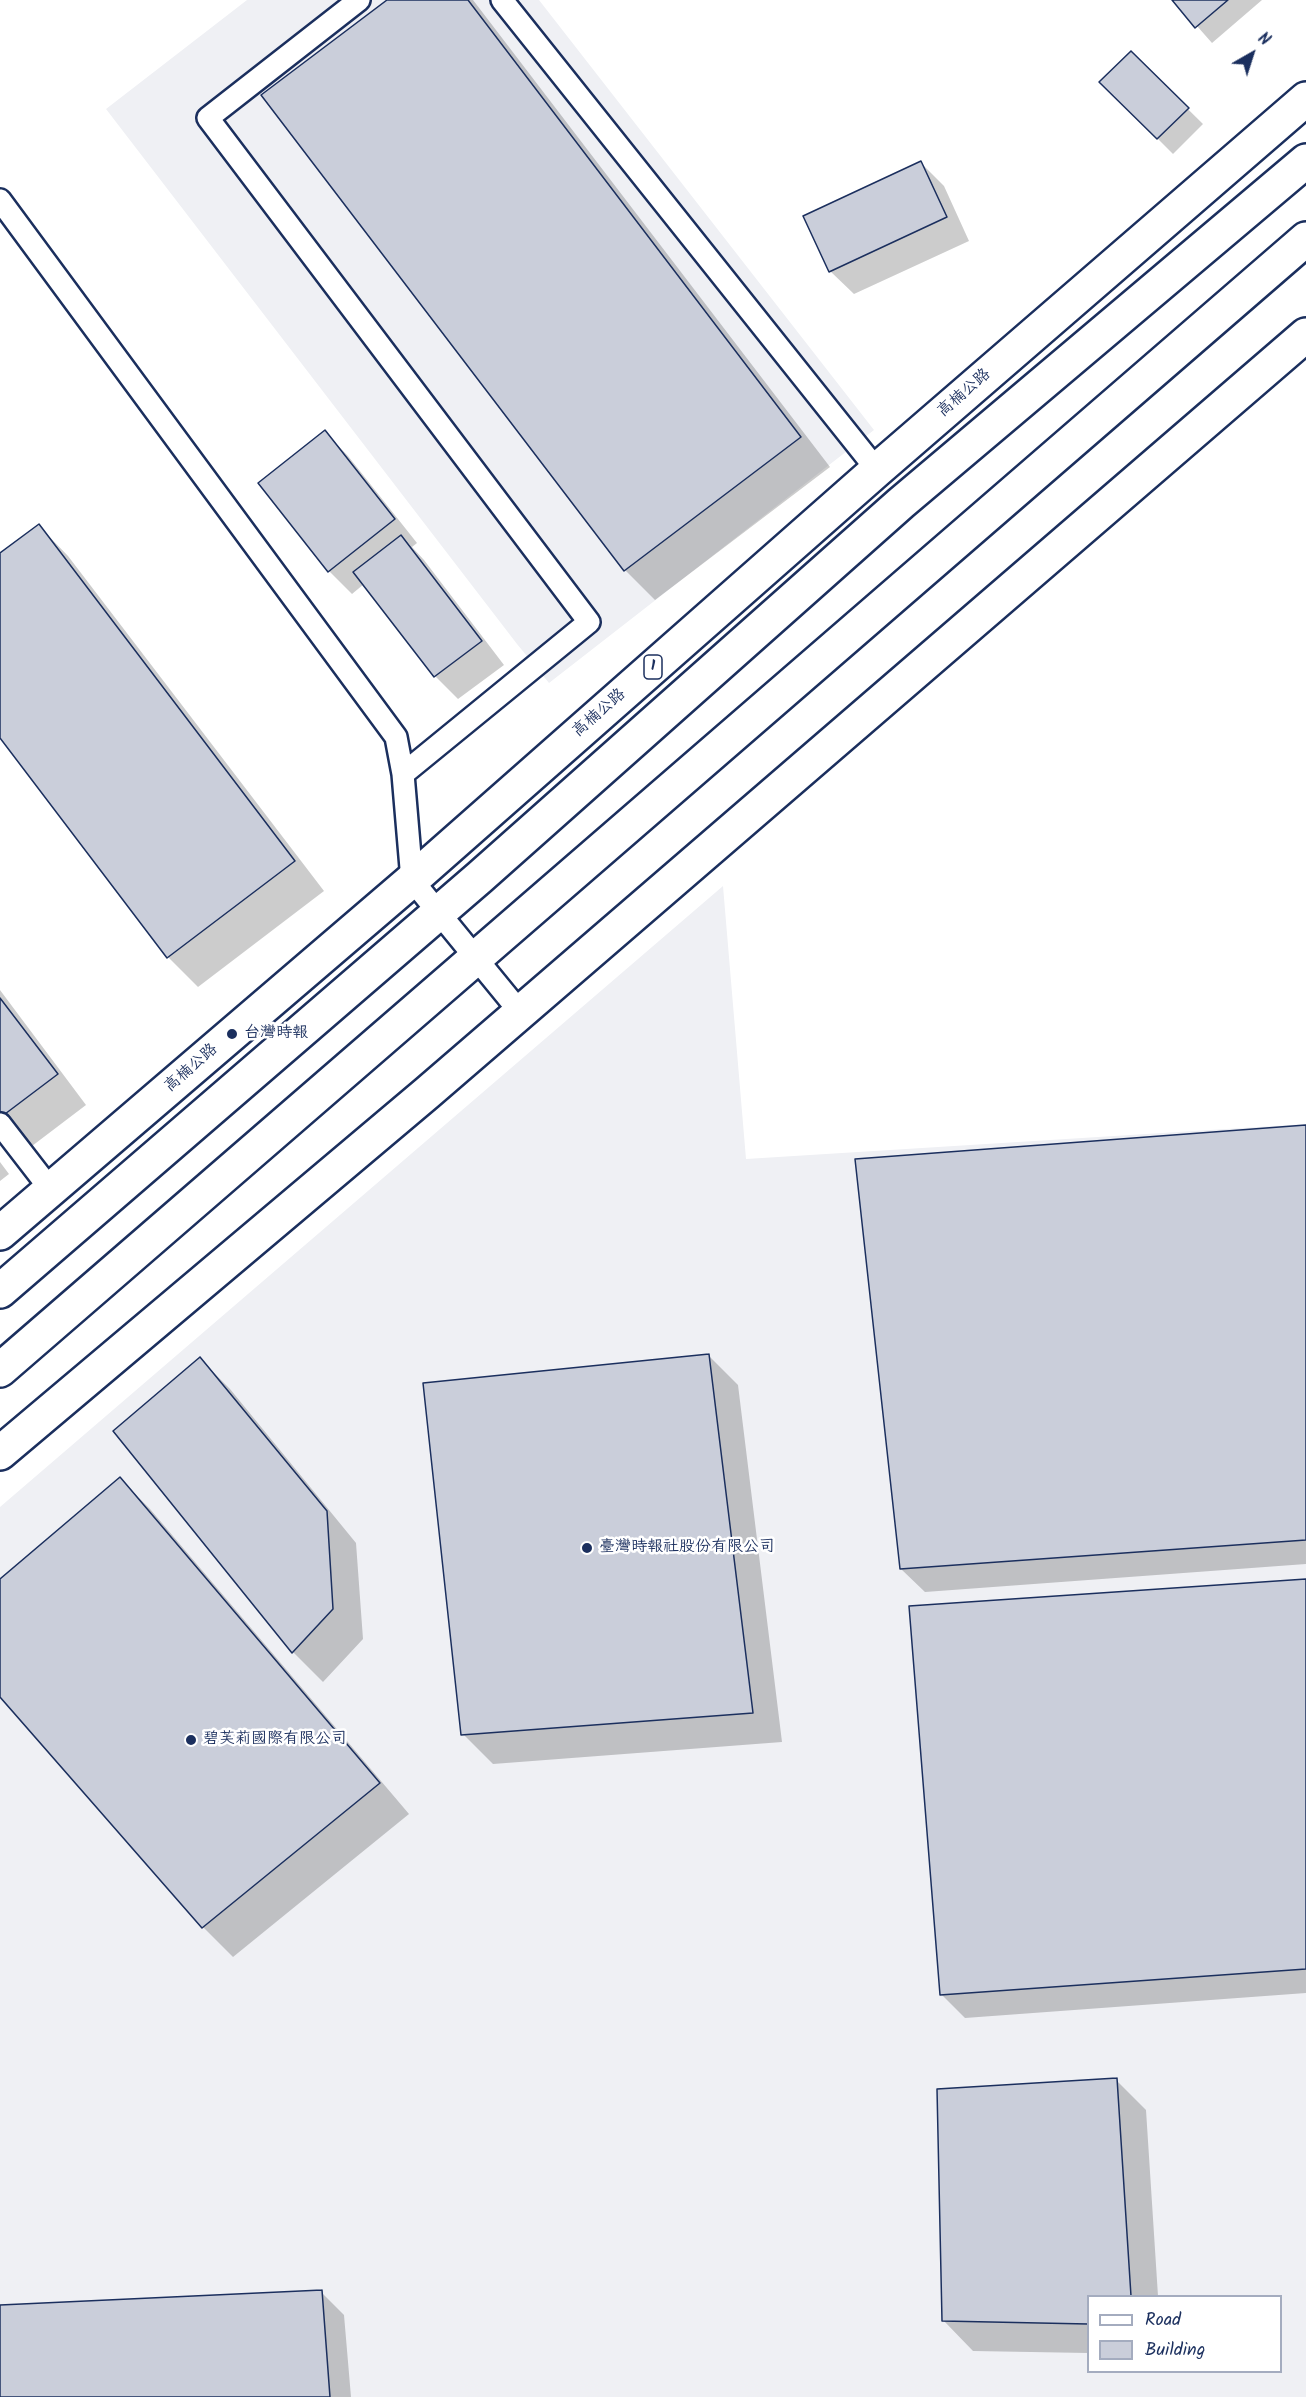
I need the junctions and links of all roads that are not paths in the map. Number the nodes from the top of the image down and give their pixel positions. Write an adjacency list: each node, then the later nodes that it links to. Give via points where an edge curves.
1 (359, 0): 9 (lane, via 208,118 589,622)
2 (502, 0): 8 (lane)
3 (1306, 99): 8 (main road, 高楠公路 / 1)
4 (1306, 161): 11 (main road, via 901,503)
5 (0, 200): 9 (lane, via 396,737)
6 (1306, 239): 12 (main road)
7 (1306, 335): 13 (main road)
8 (877, 470): 10 (main road, 高楠公路 / 1)
9 (403, 774): 10 (lane)
10 (412, 880): 11 (lane); 15 (main road, 高楠公路 / 1)
11 (438, 913): 12 (lane); 17 (main road)
12 (476, 958): 13 (lane); 18 (main road)
13 (520, 1012): 19 (main road)
14 (0, 1124): 15 (lane)
15 (51, 1190): 16 (main road, 高楠公路 / 1)
16 (0, 1233)
17 (0, 1292)
18 (0, 1370)
19 (0, 1453)

